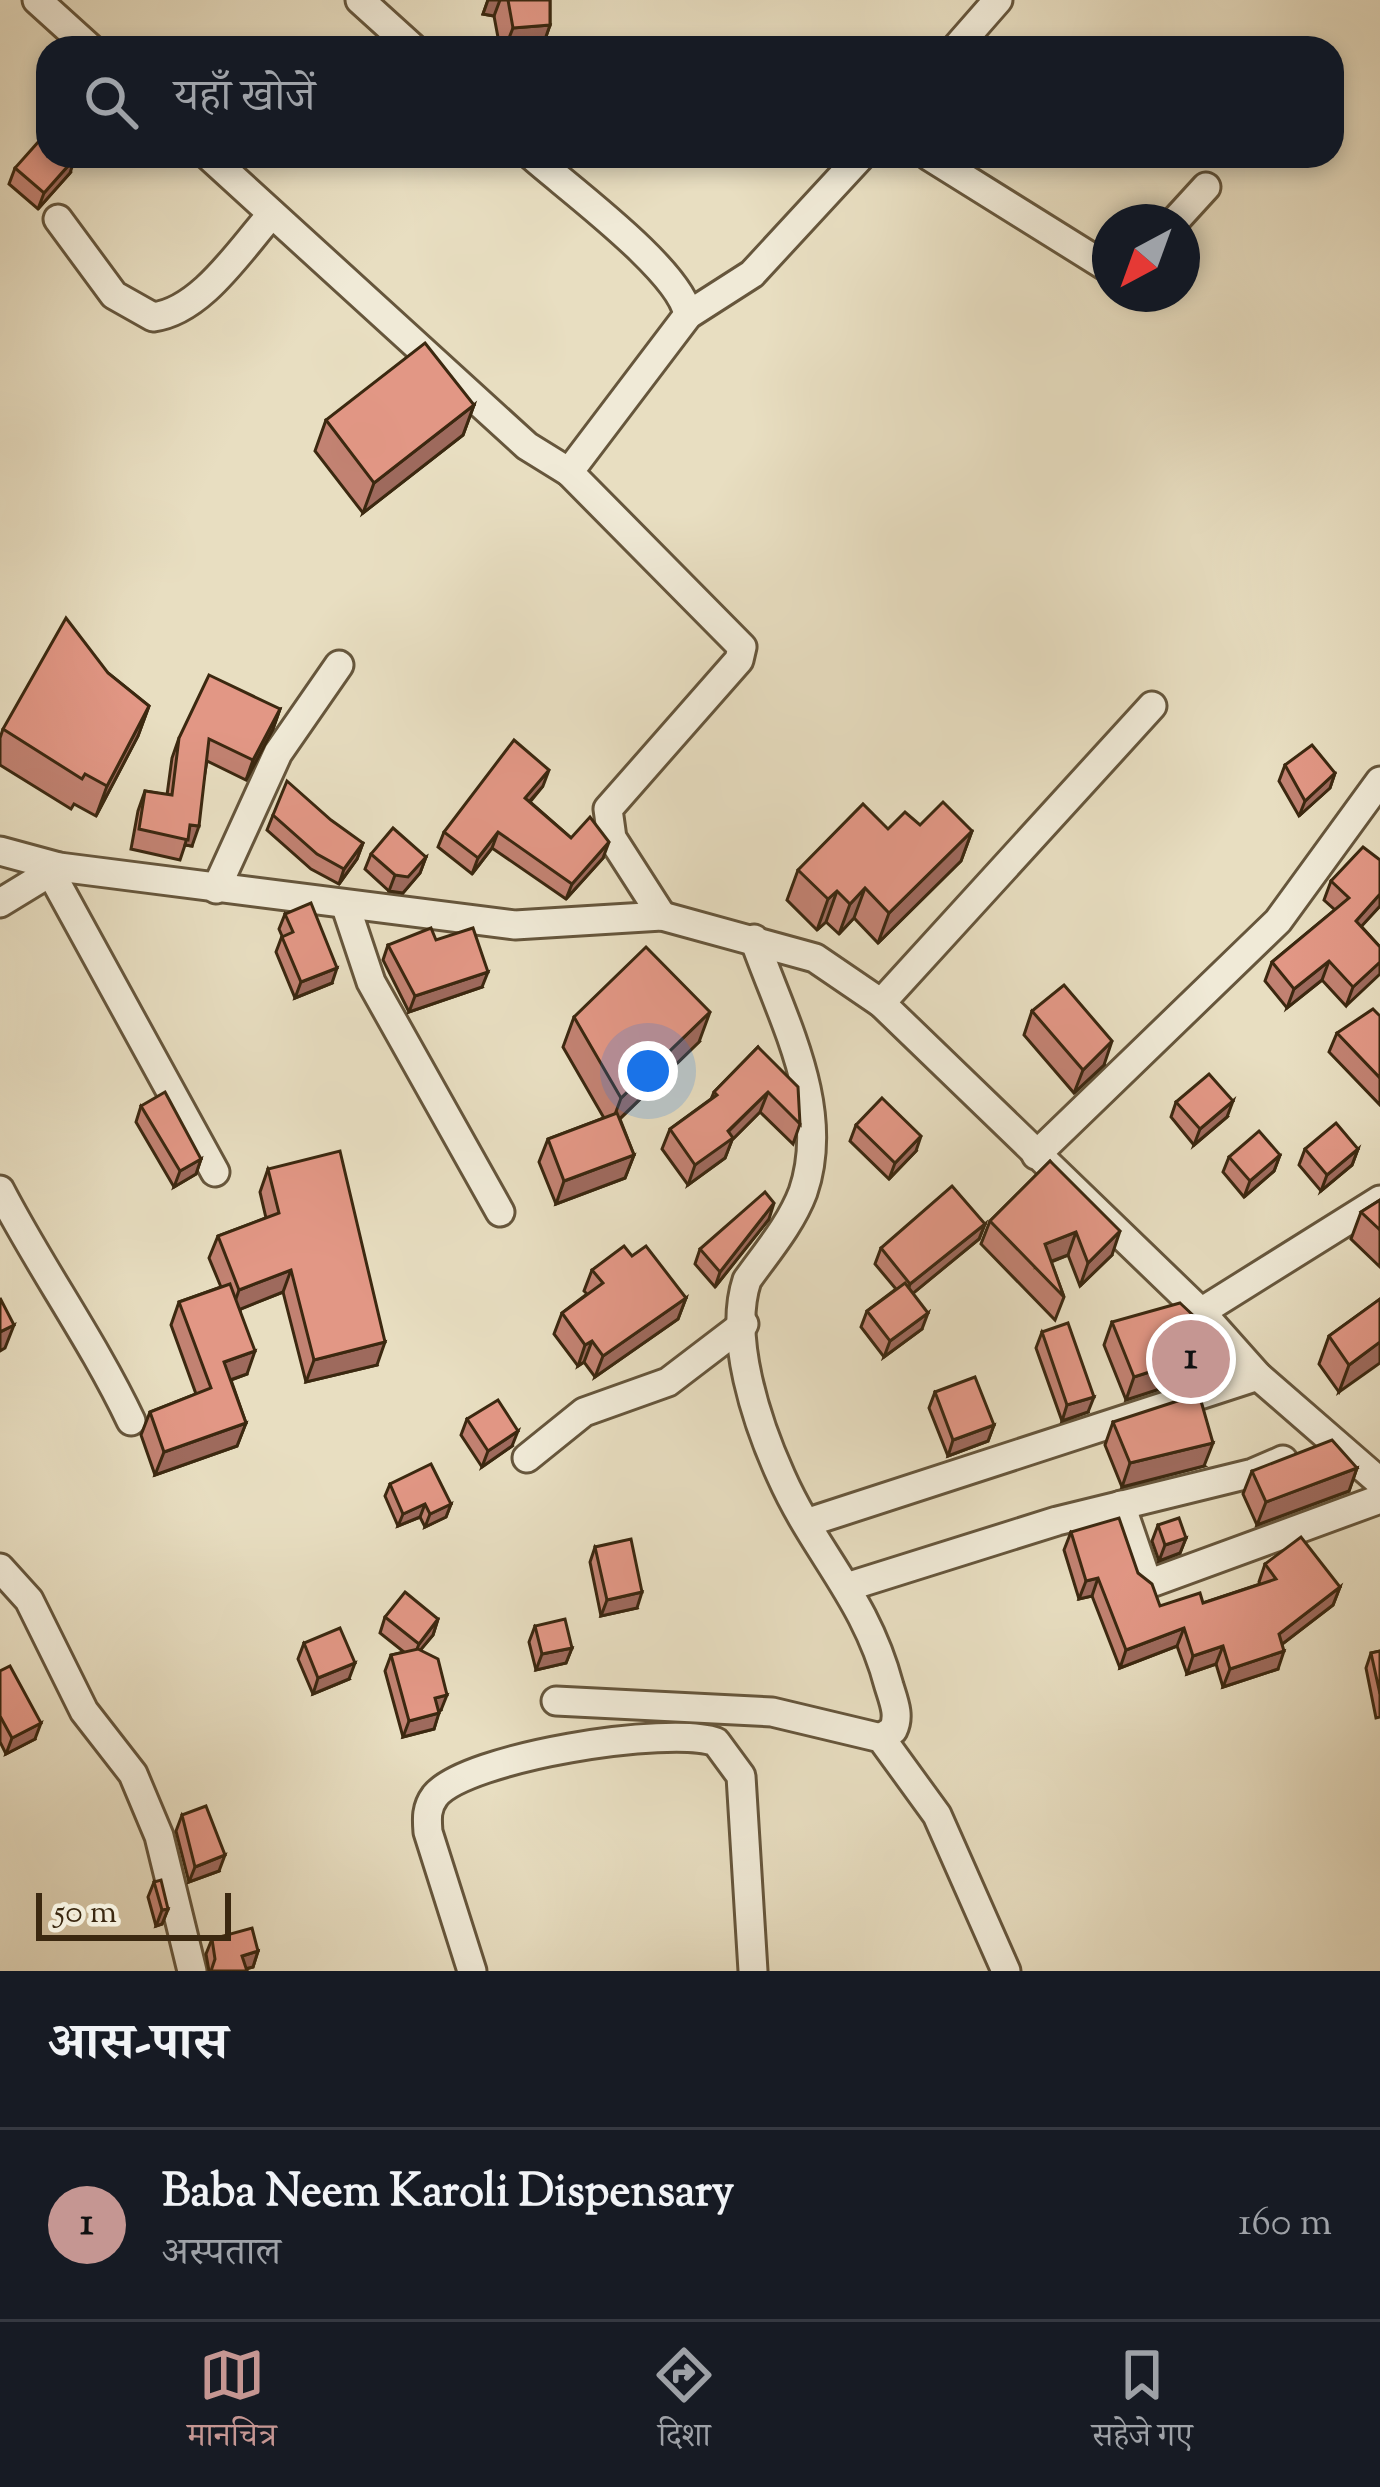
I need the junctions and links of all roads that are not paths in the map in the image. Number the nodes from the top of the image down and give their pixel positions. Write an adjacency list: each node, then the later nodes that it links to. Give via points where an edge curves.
1 (38, 0): 4 (street)
2 (359, 0): 5 (street)
3 (998, 0): 6 (street)
4 (77, 36)
5 (399, 36)
6 (966, 36)
7 (222, 168): 13 (street)
8 (545, 168): 16 (street, via 659,271)
9 (850, 168): 16 (street, via 752,274)
10 (948, 168): 15 (street)
11 (1206, 187): 12 (street)
12 (1190, 204)
13 (272, 214): 14 (street, via 196,296 153,316 114,295); 17 (street, via 527,446)
14 (58, 219)
15 (1092, 258)
16 (688, 315): 17 (street)
17 (569, 472): 26 (street, via 742,646 739,660 608,809 612,838)
18 (339, 665): 23 (street, via 278,753)
19 (1152, 706): 28 (street)
20 (1380, 781): 29 (street, via 1277,921)
21 (0, 850): 22 (street)
22 (55, 870): 23 (street); 24 (street); 30 (street)
23 (216, 889): 25 (street)
24 (0, 903)
25 (346, 907): 26 (street, via 515,925); 33 (street, via 371,982)
26 (662, 916): 27 (street)
27 (754, 939): 28 (street, via 815,958); 35 (street, via 805,1082 814,1139 803,1192 748,1280)
28 (881, 1003): 29 (street)
29 (1036, 1155): 34 (street)
30 (215, 1172)
31 (0, 1190): 37 (street)
32 (1380, 1200): 34 (street)
33 (500, 1211)
34 (1201, 1312): 36 (street)
35 (744, 1324): 39 (street, via 668,1382 584,1412); 43 (street, via 766,1438)
36 (1258, 1376): 38 (street); 43 (street)
37 (130, 1420)
38 (1335, 1438): 40 (street); 42 (street, via 1253,1473)
39 (527, 1458)
40 (1380, 1482)
41 (1380, 1498): 42 (street, via 1148,1584)
42 (1121, 1505): 45 (street)
43 (809, 1522): 45 (street)
44 (0, 1568): 48 (street, via 29,1600 84,1711 134,1774 159,1836)
45 (850, 1586): 47 (street, via 880,1650 897,1716)
46 (556, 1701): 47 (street, via 772,1712)
47 (881, 1738): 51 (street, via 937,1816)
48 (192, 1971)
49 (472, 1971): 50 (street, via 428,1832 435,1797 474,1770 673,1738 716,1742 741,1776)
50 (753, 1971)
51 (1006, 1971)

